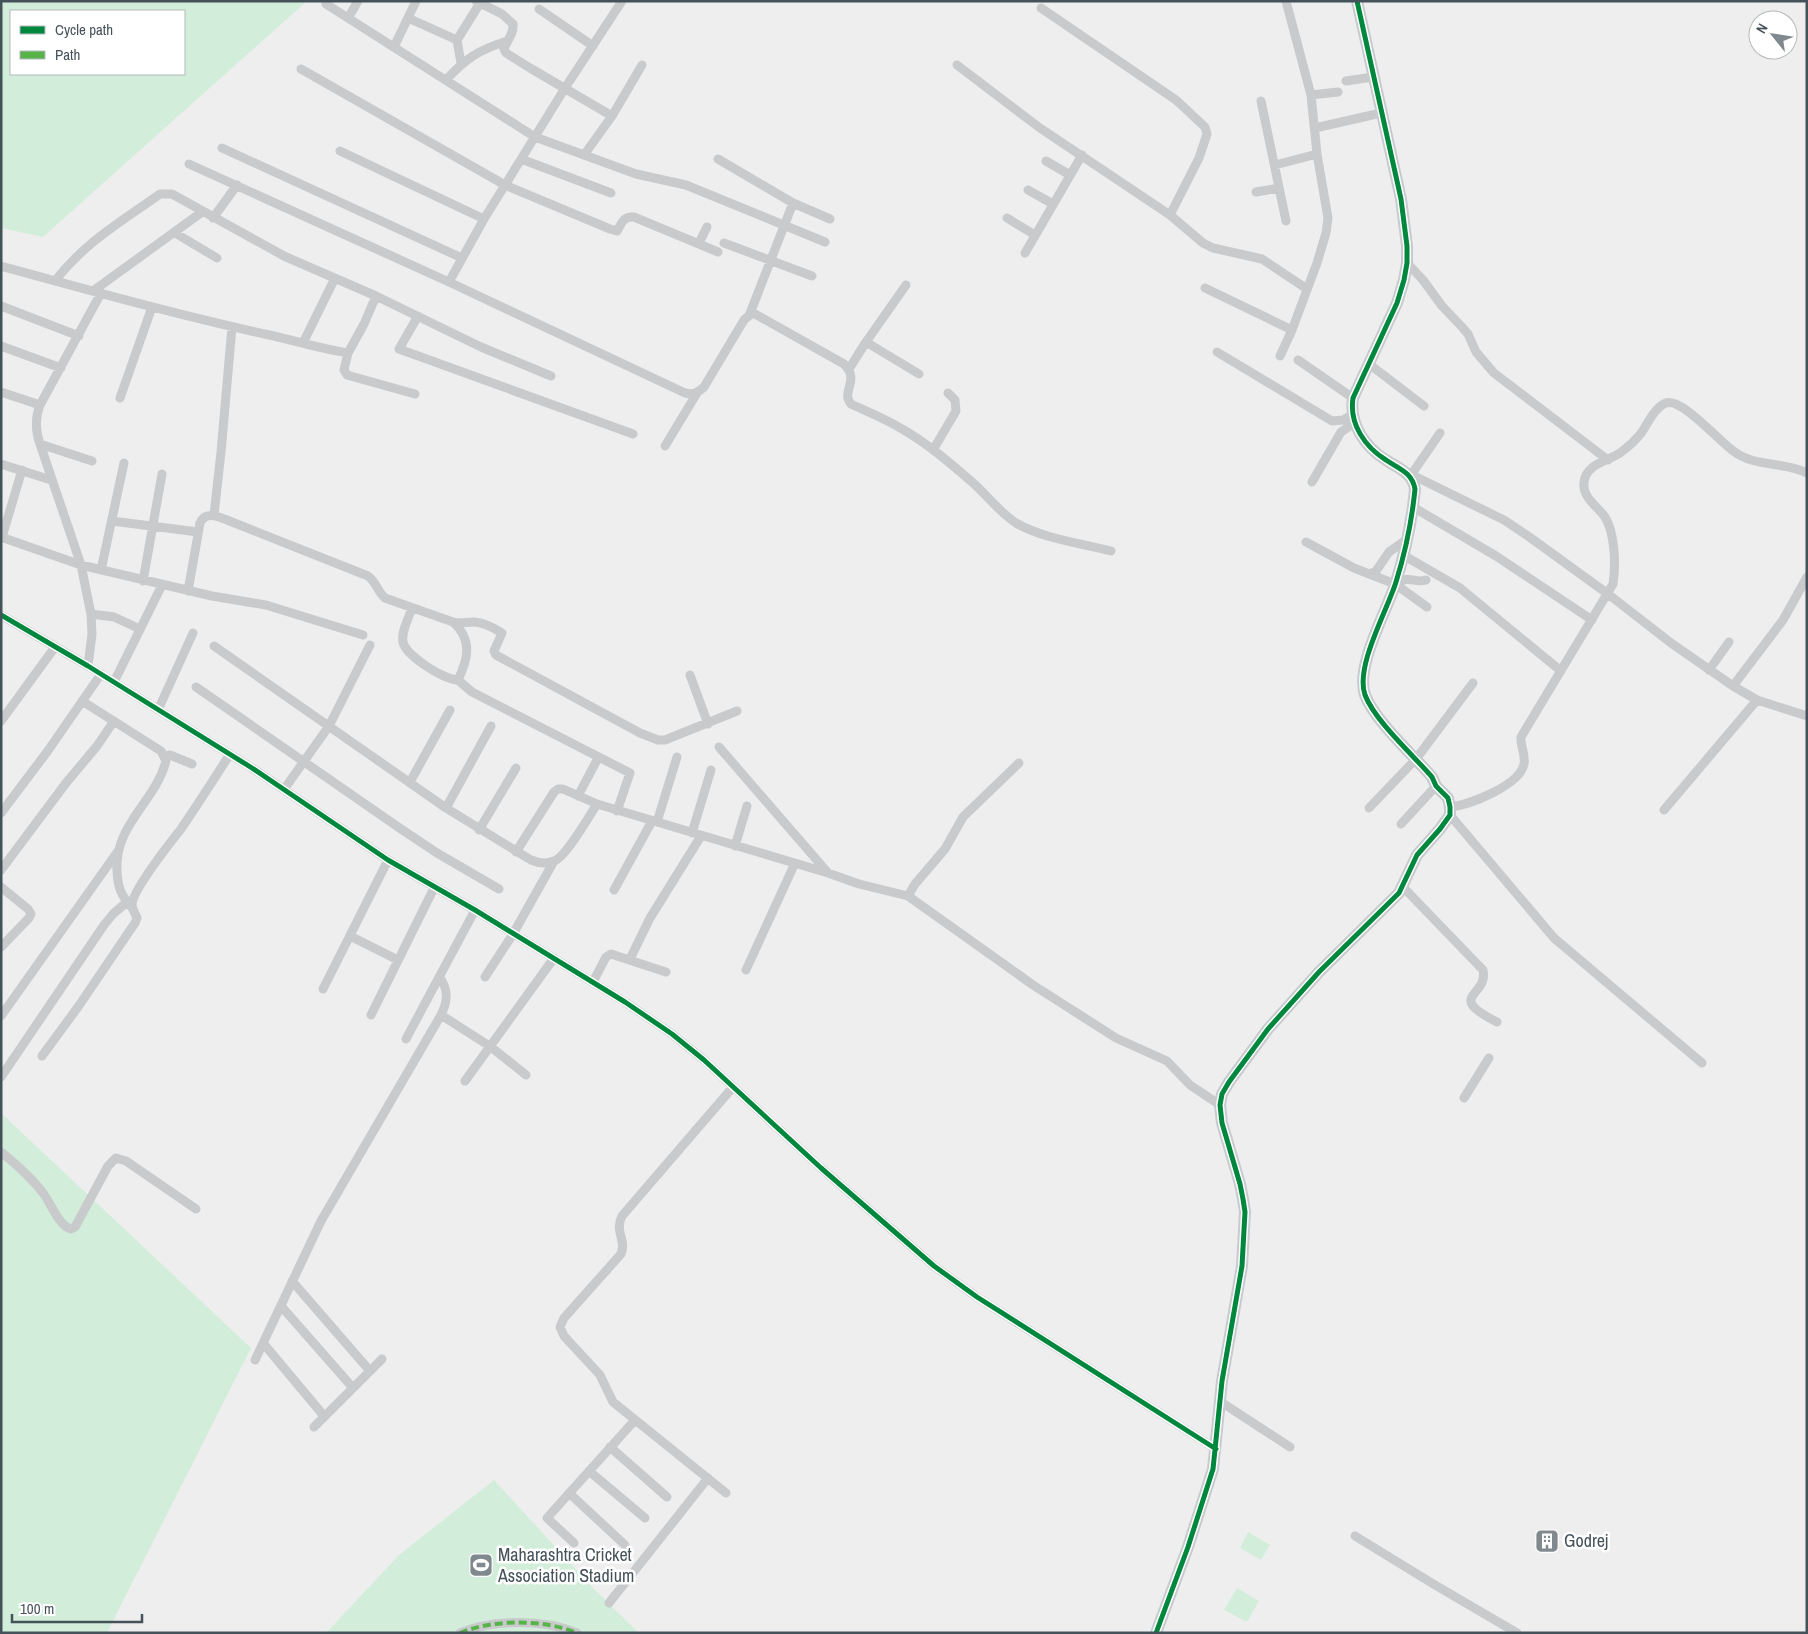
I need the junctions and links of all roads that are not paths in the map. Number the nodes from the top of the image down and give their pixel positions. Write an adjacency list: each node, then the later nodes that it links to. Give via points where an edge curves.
1 (358, 1): 10 (street)
2 (416, 1): 11 (street)
3 (622, 1): 14 (street)
4 (1286, 1): 25 (street)
5 (1357, 1): 20 (street)
6 (478, 2): 12 (street); 13 (street, via 513,24)
7 (326, 4): 10 (street)
8 (1041, 8): 51 (street, via 1176,100 1205,127 1207,134 1199,158)
9 (539, 9): 14 (street)
10 (348, 18): 15 (street)
11 (408, 18): 12 (street); 15 (street)
12 (457, 40): 16 (street)
13 (507, 42): 16 (street, via 486,48); 23 (street, via 506,53)
14 (593, 46): 23 (street)
15 (394, 47): 21 (street)
16 (461, 63): 21 (street)
17 (957, 65): 34 (street, via 1040,128)
18 (642, 66): 28 (street)
19 (301, 69): 43 (street)
20 (1373, 77): 22 (street); 27 (street)
21 (446, 80): 30 (street)
22 (1346, 81)
23 (565, 88): 28 (street); 30 (street)
24 (1338, 92): 25 (street)
25 (1311, 95): 29 (street)
26 (1261, 101): 40 (street)
27 (1381, 113): 29 (street); 69 (street, via 1401,199)
28 (612, 116): 35 (street)
29 (1315, 128): 33 (street)
30 (535, 137): 35 (street); 36 (street)
31 (222, 148): 67 (street)
32 (340, 151): 54 (street)
33 (1317, 154): 40 (street); 77 (street, via 1328,218 1323,245)
34 (1082, 155): 41 (street); 51 (street)
35 (584, 156): 57 (street, via 636,174 686,185)
36 (521, 159): 43 (street); 47 (street)
37 (718, 159): 48 (street)
38 (1046, 161): 41 (street)
39 (189, 164): 42 (street)
40 (1274, 165): 44 (street)
41 (1070, 174): 49 (street)
42 (237, 185): 52 (street); 74 (street)
43 (505, 185): 54 (street); 63 (street, via 610,229 617,231 627,217 634,217)
44 (1279, 188): 46 (street); 56 (street)
45 (1028, 190): 49 (street)
46 (1256, 192)
47 (611, 193)
48 (793, 203): 55 (street); 57 (street)
49 (1053, 204): 60 (street)
50 (202, 212): 52 (street); 59 (street); 73 (street, via 172,194 160,194 85,248)
51 (1170, 215): 77 (street, via 1203,243 1262,259)
52 (213, 218): 72 (street, via 284,256)
53 (1007, 218): 60 (street)
54 (484, 219): 67 (street)
55 (830, 219)
56 (1286, 221)
57 (784, 225): 61 (street); 68 (street)
58 (707, 227): 63 (street)
59 (175, 233): 66 (street); 78 (street)
60 (1035, 235): 65 (street)
61 (825, 242)
62 (724, 243): 68 (street)
63 (699, 244): 64 (street)
64 (718, 252)
65 (1025, 253)
66 (217, 258)
67 (462, 258): 74 (street)
68 (770, 260): 71 (street); 83 (street)
69 (1407, 263): 94 (street, via 1397,303); 113 (street, via 1468,334 1476,352 1494,373)
70 (1, 266): 73 (street)
71 (812, 276)
72 (335, 278): 79 (street); 88 (street)
73 (55, 281): 78 (street)
74 (449, 282): 100 (street, via 685,393)
75 (906, 285): 87 (street)
76 (1205, 288): 85 (street)
77 (1307, 289): 85 (street)
78 (97, 292): 81 (street); 86 (street)
79 (376, 296): 82 (street); 91 (street)
80 (1, 306): 86 (street)
81 (152, 306): 84 (street); 103 (street)
82 (418, 316): 98 (street); 109 (street, via 399,350)
83 (749, 316): 96 (street, via 755,314); 100 (street)
84 (232, 327): 88 (street); 124 (street)
85 (1292, 330): 92 (street)
86 (78, 336): 95 (street)
87 (866, 342): 96 (street); 97 (street)
88 (303, 343): 91 (street)
89 (1, 346): 95 (street)
90 (1216, 352): 107 (street, via 1332,421)
91 (348, 353): 102 (street, via 344,370 347,375)
92 (1280, 356)
93 (1298, 360): 104 (street)
94 (1369, 364): 104 (street); 106 (street)
95 (61, 368): 105 (street)
96 (849, 369): 112 (street, via 852,379 847,394 851,404 901,428)
97 (919, 374)
98 (551, 376)
99 (1, 392): 105 (street)
100 (697, 393): 111 (street)
101 (948, 393): 112 (street, via 955,400 956,411)
102 (415, 394)
103 (120, 398)
104 (1354, 398): 107 (street)
105 (40, 404): 110 (street, via 35,424)
106 (1424, 406)
107 (1353, 418): 120 (street, via 1359,432 1375,452); 122 (street, via 1341,432)
108 (1440, 433): 120 (street)
109 (633, 434)
110 (40, 444): 114 (street); 121 (street)
111 (664, 446)
112 (933, 450): 131 (street, via 1015,522 1029,529)
113 (1608, 460): 118 (street, via 1626,449 1659,409 1671,402 1699,420 1740,457 1797,468); 142 (street, via 1594,466 1583,483 1586,493 1611,530 1614,575)
114 (92, 461)
115 (124, 463): 125 (street)
116 (1, 464): 117 (street)
117 (22, 470): 121 (street); 128 (street)
118 (1807, 473)
119 (162, 474): 126 (street)
120 (1410, 474): 123 (street, via 1415,489); 142 (street, via 1504,520)
121 (52, 480): 133 (street)
122 (1312, 482)
123 (1413, 507): 129 (street); 147 (street, via 1496,556)
124 (214, 515): 127 (street, via 202,518); 144 (street, via 368,576 385,598)
125 (112, 521): 126 (street); 134 (street)
126 (152, 526): 127 (street); 137 (street)
127 (198, 532): 141 (street)
128 (2, 537): 133 (street)
129 (1406, 540): 132 (street); 135 (street, via 1389,552 1376,571)
130 (1306, 542): 135 (street)
131 (1111, 551)
132 (1403, 555): 139 (street); 158 (street, via 1460,588)
133 (81, 565): 134 (street); 145 (street)
134 (101, 570): 137 (street)
135 (1370, 574): 139 (street)
136 (1807, 577): 164 (street, via 1783,620)
137 (143, 580): 140 (street)
138 (1426, 580): 139 (street, via 1407,579)
139 (1395, 584): 143 (street); 182 (street, via 1366,659 1364,692 1377,716)
140 (162, 585): 141 (street); 149 (street)
141 (188, 591): 151 (street, via 266,604)
142 (1608, 594): 147 (street); 157 (street, via 1670,644)
143 (1427, 606)
144 (412, 608): 148 (street); 161 (street, via 402,636 403,644 440,676)
145 (91, 614): 149 (street, via 114,617); 156 (street)
146 (2, 618): 155 (street)
147 (1592, 620): 158 (street)
148 (453, 622): 161 (street, via 465,638 467,651); 174 (street, via 477,622 502,633 494,651 496,655 649,737 665,740)
149 (140, 630): 162 (street)
150 (193, 633): 168 (street)
151 (363, 634)
152 (1729, 642): 157 (street)
153 (370, 645): 175 (street)
154 (214, 646): 175 (street)
155 (56, 647): 156 (street); 172 (street)
156 (88, 666): 159 (street)
157 (1709, 670): 164 (street)
158 (1561, 671): 198 (street, via 1521,737 1525,763 1521,772 1506,786)
159 (101, 674): 162 (street); 167 (street)
160 (690, 675): 174 (street)
161 (458, 680): 181 (street, via 472,692)
162 (114, 682): 168 (street)
163 (1473, 683): 182 (street)
164 (1733, 686): 166 (street)
165 (196, 687): 183 (street)
166 (1757, 700): 171 (street); 196 (street)
167 (82, 701): 173 (street); 199 (street)
168 (158, 710): 178 (street)
169 (450, 710): 188 (street)
170 (737, 711): 174 (street)
171 (1807, 716)
172 (1, 721)
173 (114, 721): 179 (street); 211 (street)
174 (708, 724)
175 (329, 726): 183 (street); 188 (street)
176 (491, 726): 194 (street)
177 (719, 748): 212 (street)
178 (230, 754): 190 (street); 219 (street)
179 (165, 756): 185 (street); 206 (street, via 164,769 124,833)
180 (677, 757): 200 (street)
181 (598, 758): 191 (street); 197 (street, via 630,773)
182 (1416, 759): 189 (street); 195 (street)
183 (304, 761): 190 (street); 216 (street, via 437,853)
184 (1018, 763): 218 (street, via 963,817 945,849)
185 (192, 764)
186 (516, 768): 202 (street)
187 (711, 770): 203 (street)
188 (410, 782): 194 (street)
189 (1436, 786): 198 (street, via 1448,798); 201 (street)
190 (285, 788): 208 (street)
191 (578, 796): 192 (street); 207 (street, via 563,789 554,792)
192 (596, 804): 197 (street); 209 (street, via 561,858)
193 (747, 806): 205 (street)
194 (446, 808): 202 (street)
195 (1369, 808)
196 (1664, 810)
197 (617, 811): 200 (street)
198 (1450, 811): 213 (street, via 1440,829 1416,855); 241 (street, via 1554,938)
199 (1, 813)
200 (654, 822): 203 (street); 217 (street)
201 (1401, 824)
202 (479, 830): 207 (street)
203 (692, 833): 204 (street)
204 (702, 836): 205 (street); 225 (street, via 650,918)
205 (735, 846): 210 (street)
206 (118, 850): 219 (street, via 118,886); 235 (street)
207 (516, 852): 209 (street, via 538,862)
208 (388, 860): 215 (street); 222 (street)
209 (554, 862): 221 (street)
210 (794, 863): 212 (street); 227 (street)
211 (1, 870)
212 (828, 873): 218 (street)
213 (1402, 886): 236 (street, via 1483,970 1471,1005); 247 (street, via 1399,893 1319,972 1268,1029 1229,1082)
214 (1, 887): 223 (street, via 30,914)
215 (434, 888): 220 (street); 226 (street)
216 (499, 889)
217 (614, 890)
218 (908, 896): 247 (street, via 1116,1038 1167,1061 1190,1085)
219 (130, 905): 239 (street, via 137,918 135,923); 243 (street, via 119,908 104,925)
220 (475, 910): 221 (street); 229 (street)
221 (513, 934): 224 (street); 230 (street)
222 (350, 936): 226 (street); 232 (street)
223 (1, 947)
224 (554, 958): 231 (street); 238 (street)
225 (630, 959): 228 (street); 231 (street, via 611,954 606,957)
226 (398, 960): 233 (street)
227 (746, 970)
228 (666, 972)
229 (439, 977): 234 (street, via 446,985 447,995); 237 (street)
230 (485, 977)
231 (593, 982): 245 (street, via 672,1034)
232 (323, 989)
233 (370, 1015)
234 (441, 1015): 238 (street); 250 (street, via 336,1193)
235 (1, 1016)
236 (1497, 1022)
237 (406, 1039)
238 (491, 1047): 242 (street); 244 (street)
239 (42, 1056)
240 (1489, 1058): 246 (street)
241 (1702, 1064)
242 (526, 1075)
243 (1, 1077)
244 (465, 1081)
245 (733, 1087): 259 (street, via 622,1216 618,1226 624,1248 621,1254 561,1323 561,1331 600,1375 613,1402); 263 (street, via 934,1266)
246 (1464, 1098)
247 (1220, 1105): 257 (street, via 1245,1212 1242,1266)
248 (1, 1152): 249 (street, via 28,1175 67,1228 75,1227 108,1166 116,1158 126,1161)
249 (196, 1209)
250 (292, 1281): 251 (street); 255 (street)
251 (281, 1306): 252 (street); 256 (street)
252 (263, 1343): 254 (street); 258 (street)
253 (382, 1359): 255 (street)
254 (255, 1360)
255 (370, 1371): 256 (street)
256 (353, 1388): 258 (street)
257 (1221, 1402): 262 (street); 263 (street)
258 (324, 1416): 260 (street)
259 (635, 1420): 261 (street); 265 (street)
260 (314, 1427)
261 (610, 1447): 264 (street); 268 (street)
262 (1290, 1447)
263 (1216, 1449): 276 (street, via 1198,1518)
264 (589, 1471): 266 (street); 269 (street)
265 (708, 1478): 267 (street); 273 (street)
266 (569, 1493): 271 (street, via 547,1518); 272 (street)
267 (726, 1493)
268 (667, 1497)
269 (645, 1518)
270 (1355, 1536): 277 (street)
271 (574, 1543)
272 (625, 1545)
273 (609, 1603)
274 (460, 1633): 275 (street, via 498,1623 535,1623)
275 (577, 1633)
276 (1156, 1633)
277 (1517, 1633)

